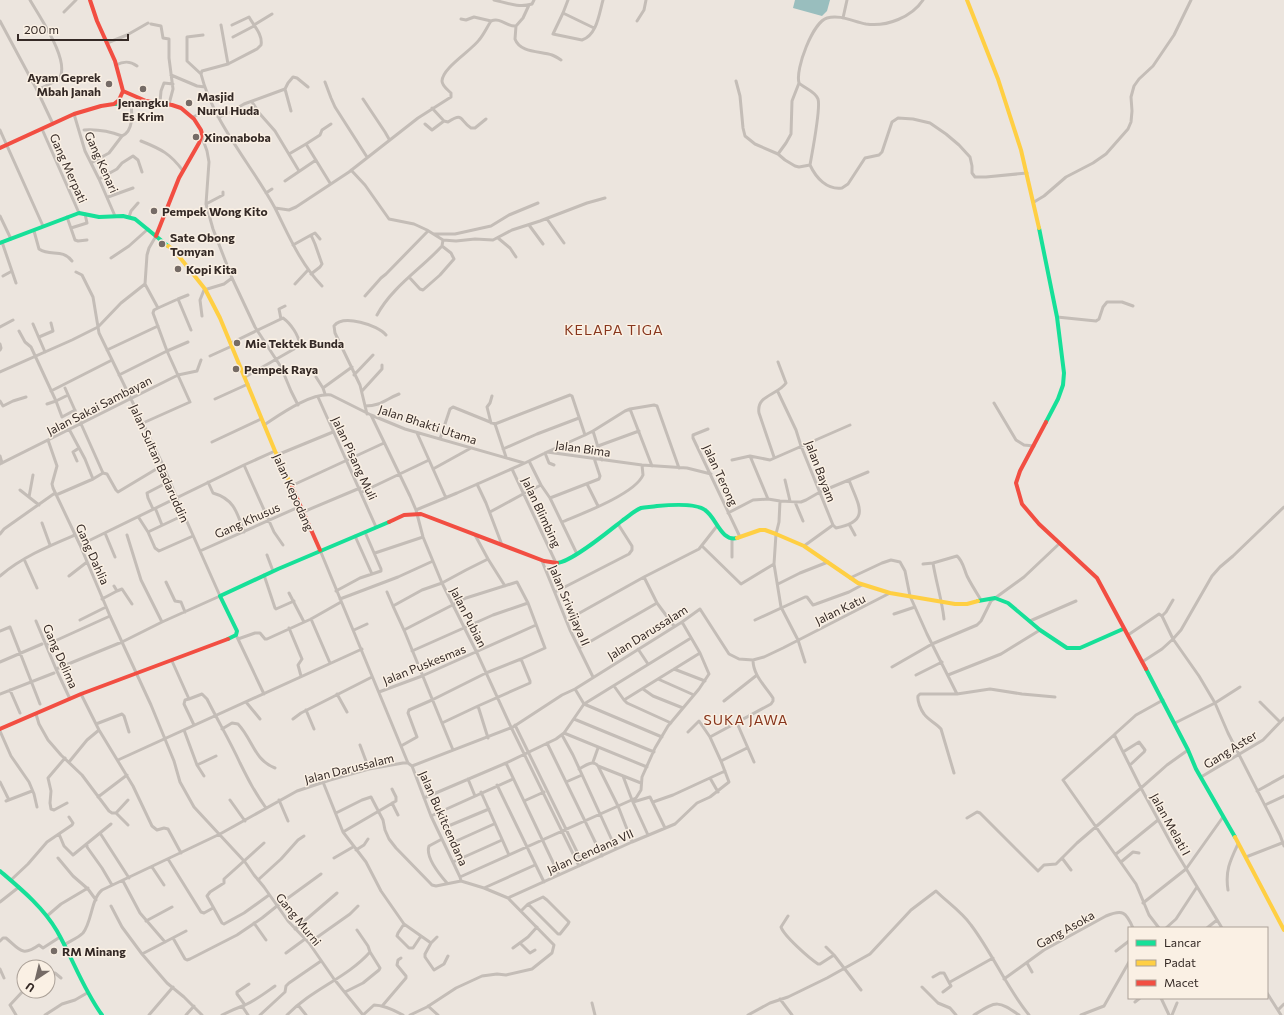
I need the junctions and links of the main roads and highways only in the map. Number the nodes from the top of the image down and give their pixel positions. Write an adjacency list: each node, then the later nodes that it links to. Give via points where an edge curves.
1 (90, 0): 3 (main road, via 116,63)
2 (967, 0): 10 (main road, via 1011,117 1034,202 1057,317 1064,373 1058,399 1020,471 1016,489 1022,504 1030,514 1097,578)
3 (123, 91): 4 (main road); 5 (main road)
4 (149, 102): 5 (main road); 7 (main road, via 160,102 181,108 194,117 202,137 171,196)
5 (114, 104): 6 (main road, via 74,114)
6 (0, 148)
7 (156, 236): 8 (main road, Jalan Kepodang, via 129,217 99,217 79,213); 9 (main road, Jalan Kepodang, via 174,250 204,288 220,318 261,419)
8 (1, 243)
9 (320, 550): 10 (main road, via 416,511 542,561 556,563 564,562 577,554 632,513 648,506 697,506 706,510 717,526 732,539 765,530 804,546 862,585 890,593 955,604 995,598 1008,603 1040,630 1067,648 1074,649); 11 (main road, Jalan Sultan Badaruddin, via 220,596 237,637 81,694)
10 (1124, 629): 13 (main road)
11 (0, 730)
12 (0, 871): 14 (main road, via 32,898 47,916 87,993)
13 (1284, 930)
14 (102, 1015)

